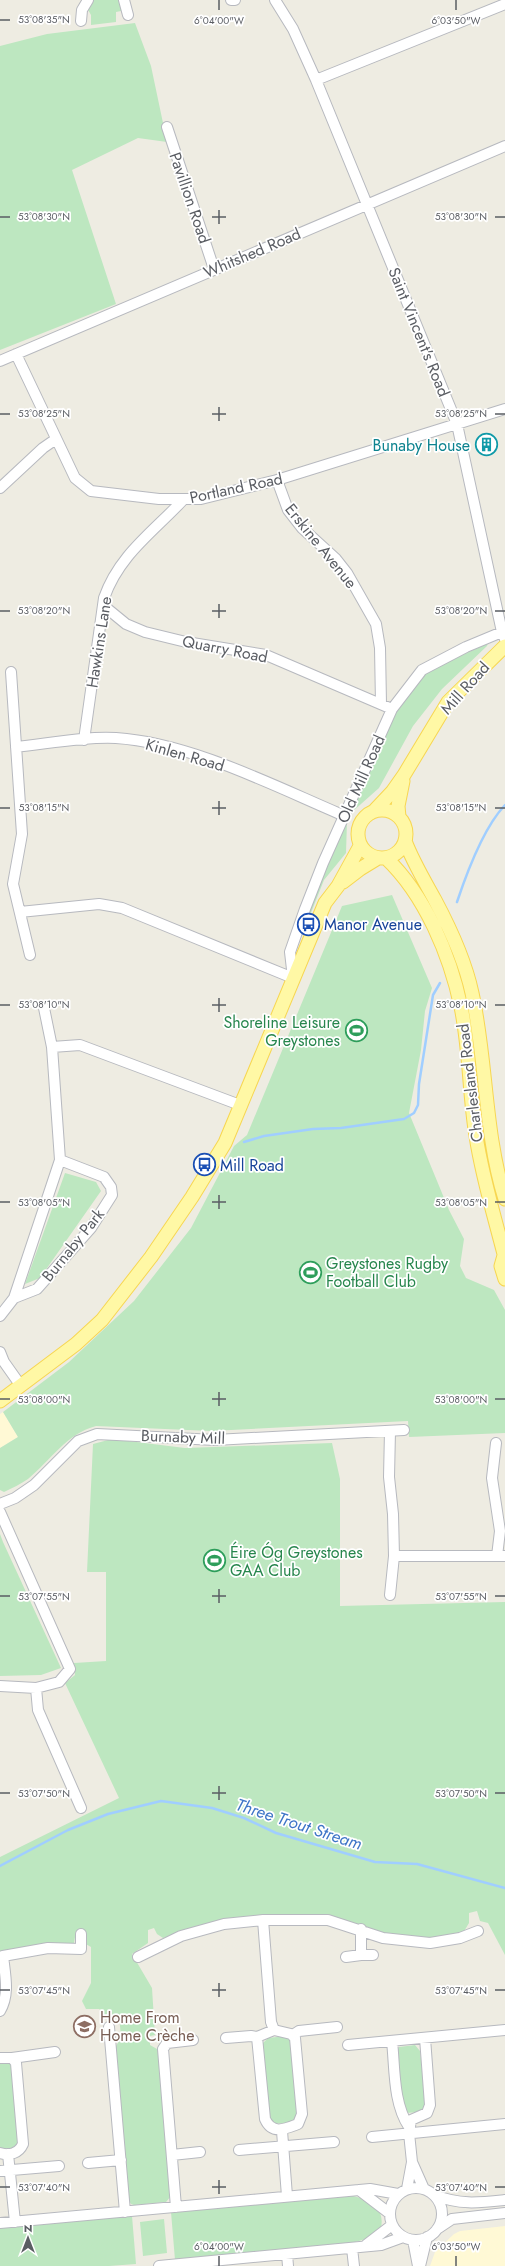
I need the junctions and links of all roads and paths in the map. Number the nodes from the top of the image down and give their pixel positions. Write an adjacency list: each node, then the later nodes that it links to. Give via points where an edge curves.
1 (88, 0): 8 (street, via 82,10)
2 (124, 0): 7 (street)
3 (231, 0): 4 (street)
4 (235, 0)
5 (275, 0): 9 (street, Saint Vincent's Road, via 293,29)
6 (505, 4): 9 (street)
7 (128, 15)
8 (81, 21)
9 (316, 80): 12 (street, Saint Vincent's Road)
10 (167, 127): 13 (street, Pavillion Road)
11 (505, 146): 12 (street, Whitshed Road)
12 (366, 203): 13 (street, Whitshed Road); 17 (street, Saint Vincent's Road)
13 (214, 269): 14 (street, Whitshed Road)
14 (16, 354): 15 (street, Whitshed Road); 18 (street, Portland Road)
15 (0, 361)
16 (505, 409): 17 (street, Portland Road)
17 (457, 424): 19 (street, Portland Road); 23 (street, Saint Vincent's Road)
18 (56, 439): 20 (street); 21 (street, Portland Road, via 75,478 91,491)
19 (277, 480): 21 (street, Portland Road, via 201,499); 26 (street, Erskine Avenue, via 288,510 302,528 336,559 347,573 376,624 380,648)
20 (0, 488)
21 (183, 500): 22 (street, Hawkins Lane, via 124,558 110,580)
22 (104, 606): 26 (street, Quarry Road, via 126,624 145,632 186,642 266,655); 28 (street, Hawkins Lane)
23 (503, 636): 27 (street, Old Mill Road, via 466,647 422,670)
24 (505, 646): 30 (main road, Mill Road, via 448,702)
25 (11, 672): 29 (street)
26 (381, 704): 27 (street, Quarry Road)
27 (392, 709): 32 (street, Old Mill Road)
28 (84, 740): 29 (street, Kinlen Road); 32 (street, Kinlen Road, via 115,738 172,748 230,768)
29 (16, 747): 38 (street, via 22,834 13,884)
30 (404, 775): 31 (main road, Mill Road); 33 (main road, Mill Road, via 398,806)
31 (375, 810): 33 (main road, via 387,810); 35 (main road, via 364,817 358,828)
32 (345, 816): 40 (street, Old Mill Road, via 323,863 290,952)
33 (399, 817): 34 (main road, via 405,826)
34 (405, 841): 36 (main road, via 396,854); 45 (main road, Charlesland Road, via 411,858 444,918 463,960 478,1029 490,1139)
35 (360, 846): 36 (main road, via 370,855); 37 (main road)
36 (382, 858): 37 (main road, via 360,868); 46 (main road, Charlesland Road, via 396,868 421,905 451,969 461,1008 480,1160)
37 (338, 886): 40 (main road, via 325,903)
38 (20, 912): 39 (street); 40 (street, via 99,904 122,908)
39 (30, 955)
40 (293, 978): 43 (main road)
41 (44, 1008): 42 (street, Burnaby Park)
42 (52, 1047): 43 (street, via 80,1045); 44 (street, Burnaby Park)
43 (240, 1106): 51 (main road, via 225,1143 192,1197 151,1257 102,1320 76,1344)
44 (60, 1160): 48 (street, Burnaby Park); 48 (street, Burnaby Park, via 104,1177 112,1195 91,1228 37,1289)
45 (505, 1199)
46 (504, 1253): 47 (main road, Charlesland Road, via 501,1266)
47 (505, 1278)
48 (14, 1298): 49 (street, Burnaby Park)
49 (0, 1316)
50 (0, 1352): 51 (street)
51 (21, 1386): 52 (main road)
52 (0, 1401)
53 (404, 1430): 54 (street, Burnaby Mill)
54 (390, 1431): 56 (street, Burnaby Mill, via 215,1440 97,1434 78,1441 34,1484 15,1498); 58 (street, via 389,1477)
55 (496, 1443): 59 (street, via 492,1478)
56 (0, 1504)
57 (0, 1512): 62 (street, via 70,1669 59,1682)
58 (394, 1556): 59 (street); 60 (street)
59 (501, 1556)
60 (390, 1595)
61 (0, 1686): 62 (street)
62 (36, 1688): 63 (street, via 38,1710)
63 (81, 1808)
64 (263, 1920): 65 (street, via 328,1920); 71 (street, via 224,1924 181,1936); 76 (street, via 271,2022)
65 (361, 1929): 66 (street, via 383,1938 430,1943 460,1938); 68 (street)
66 (478, 1931)
67 (81, 1934): 70 (street, via 81,1949 48,1948)
68 (361, 1955): 69 (street); 72 (street)
69 (373, 1955)
70 (1, 1956): 73 (street, via 6,1994)
71 (138, 1957)
72 (346, 1957)
73 (0, 2011)
74 (109, 2026): 98 (street)
75 (337, 2027): 78 (street, via 299,2031)
76 (274, 2030): 78 (street); 79 (street)
77 (505, 2030): 81 (street)
78 (293, 2035): 90 (street, via 302,2114 298,2124)
79 (258, 2037): 80 (street); 90 (street, via 265,2119 271,2128)
80 (226, 2038)
81 (425, 2038): 83 (street); 89 (street, via 430,2105 427,2113 411,2120)
82 (193, 2040): 97 (street, via 167,2043 163,2049)
83 (392, 2041): 84 (street); 89 (street, via 397,2098 401,2115)
84 (348, 2045)
85 (55, 2052): 87 (street)
86 (0, 2058): 87 (street)
87 (12, 2058): 96 (street, via 16,2063 23,2144 21,2149)
88 (505, 2124): 89 (street)
89 (409, 2130): 91 (street); 99 (street)
90 (282, 2131): 93 (street)
91 (372, 2137)
92 (334, 2142): 93 (street)
93 (283, 2146): 94 (street); 108 (street)
94 (239, 2150)
95 (200, 2152): 97 (street)
96 (4, 2154): 102 (street)
97 (172, 2155): 110 (street)
98 (121, 2160): 100 (street); 111 (street)
99 (412, 2162): 103 (street); 104 (street)
100 (88, 2163)
101 (59, 2166): 102 (street)
102 (5, 2171): 114 (street)
103 (408, 2189): 104 (street); 106 (street)
104 (424, 2189): 107 (street)
105 (359, 2190): 106 (street, via 370,2189); 108 (street); 112 (street)
106 (398, 2194): 112 (street, via 390,2206)
107 (434, 2195): 109 (street, via 451,2202); 117 (street, via 442,2215)
108 (287, 2196): 110 (street)
109 (505, 2200)
110 (176, 2207): 111 (street)
111 (125, 2212): 114 (street)
112 (389, 2213): 116 (street)
113 (505, 2213): 117 (street, via 452,2219)
114 (15, 2222): 115 (street)
115 (0, 2223)
116 (392, 2225): 118 (street); 120 (street)
117 (437, 2229): 119 (street)
118 (408, 2238): 119 (street); 120 (street, via 381,2245); 128 (street)
119 (427, 2238): 128 (street)
120 (364, 2246): 121 (street)
121 (352, 2248): 122 (street); 127 (street)
122 (287, 2254): 123 (street); 126 (street)
123 (224, 2263): 124 (street)
124 (175, 2265): 125 (street)
125 (159, 2266)
126 (288, 2266)
127 (354, 2266)
128 (419, 2266)

